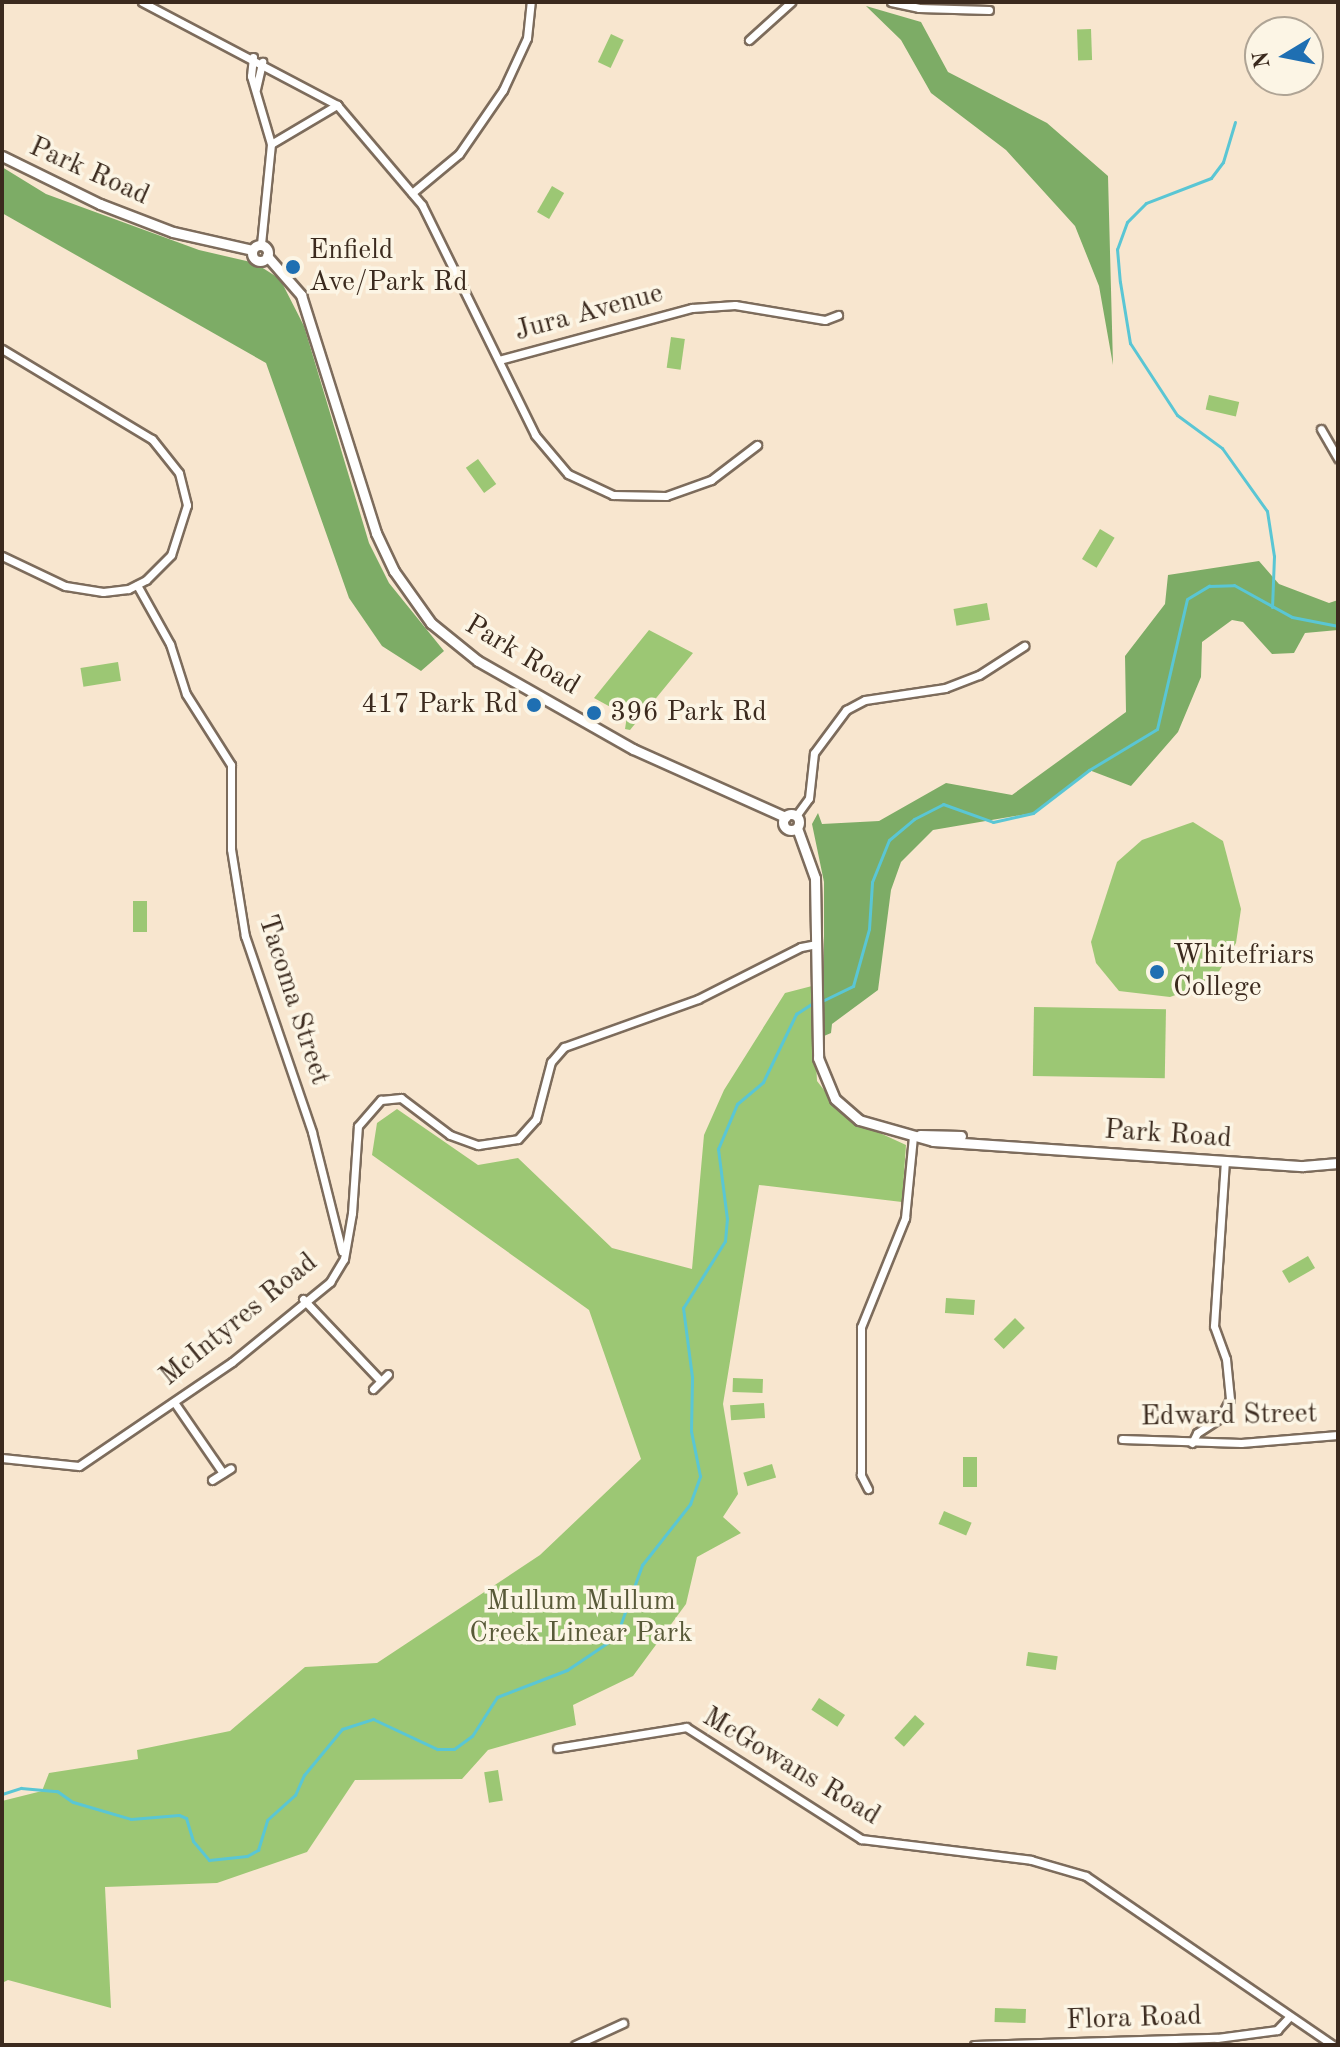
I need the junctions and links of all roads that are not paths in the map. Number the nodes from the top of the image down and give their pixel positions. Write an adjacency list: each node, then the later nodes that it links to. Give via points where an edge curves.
1 (142, 2): 7 (street)
2 (531, 2): 13 (street, via 527,38 503,90 459,154)
3 (791, 2): 6 (street)
4 (891, 2): 5 (street)
5 (989, 10)
6 (749, 40)
7 (253, 57): 8 (street); 9 (street)
8 (262, 62): 9 (street); 10 (street)
9 (256, 91): 11 (street)
10 (337, 105): 11 (street); 13 (street)
11 (271, 144): 14 (street)
12 (2, 156): 14 (street, Park Road, via 129,215)
13 (412, 193): 17 (street)
14 (256, 248): 25 (street, Park Road, via 289,276 305,304 376,533 407,592 431,623 478,661 633,749)
15 (838, 315): 17 (street, Jura Avenue, via 825,320 735,305 692,308)
16 (2, 349): 22 (street, via 138,428 179,473 187,505 180,534 168,559)
17 (499, 360): 19 (street, via 535,435 556,464 582,483 613,495 652,498 682,493 726,471)
18 (1321, 429): 20 (street)
19 (757, 445)
20 (1338, 458)
21 (2, 556): 22 (street, via 78,589 103,592)
22 (137, 585): 31 (street, Tacoma Street, via 170,644 186,694 231,765 231,849 245,936 270,998)
23 (1024, 646): 24 (street, via 979,675 945,688 865,700 846,710 814,753 809,798)
24 (796, 816): 25 (street); 26 (street)
25 (785, 817): 26 (street, via 787,829)
26 (797, 828): 27 (street, Park Road, via 815,878)
27 (817, 944): 28 (street, Park Road, via 816,1038 822,1074 846,1112 871,1126); 32 (street, McIntyres Road, via 698,999 564,1047 551,1062 536,1119 518,1139 478,1145 450,1135 401,1098 381,1100 358,1126)
28 (913, 1136): 29 (street, Park Road, via 945,1134); 46 (street, via 905,1218 861,1327 861,1475)
29 (1225, 1162): 30 (street, Park Road); 41 (street, via 1214,1326 1226,1359 1230,1399 1220,1418 1197,1433)
30 (1338, 1163)
31 (335, 1209): 32 (street); 33 (street, Tacoma Street)
32 (352, 1213): 33 (street, McIntyres Road)
33 (344, 1259): 34 (street, McIntyres Road, via 330,1282)
34 (303, 1299): 36 (street); 38 (street, McIntyres Road, via 232,1362)
35 (388, 1374): 36 (street)
36 (380, 1380): 37 (street)
37 (373, 1389)
38 (174, 1402): 42 (street, McIntyres Road, via 79,1466); 44 (street)
39 (1338, 1435): 41 (street, Edward Street)
40 (1122, 1439): 41 (street, Edward Street)
41 (1192, 1443)
42 (2, 1458)
43 (231, 1468): 44 (street)
44 (223, 1473): 45 (street)
45 (212, 1480)
46 (868, 1489)
47 (557, 1748): 48 (street, McGowans Road, via 677,1726 694,1730 861,1839 1031,1860 1086,1876)
48 (1288, 2018): 50 (street, Flora Road, via 1277,2030); 53 (street, McGowans Road)
49 (623, 2023): 51 (street)
50 (1217, 2042): 52 (street, Flora Road)
51 (575, 2045)
52 (974, 2045)
53 (1333, 2045)

